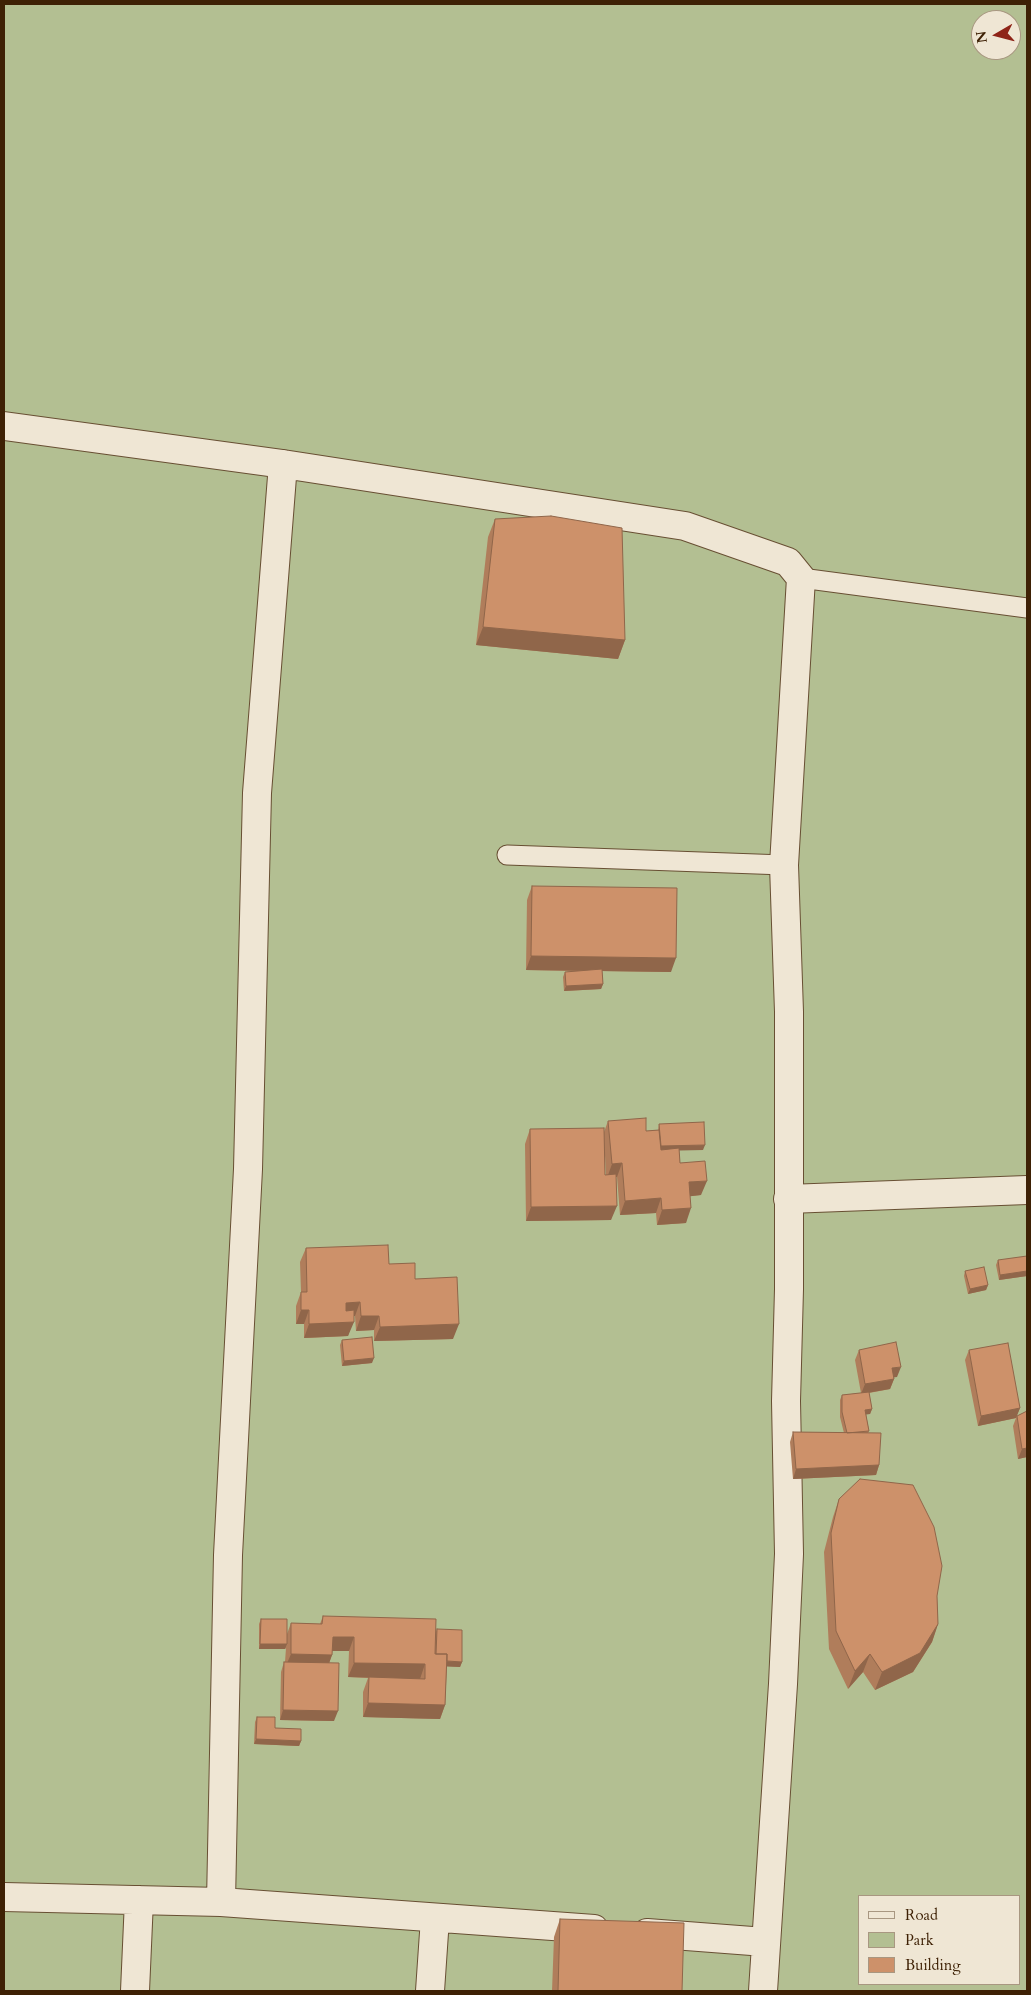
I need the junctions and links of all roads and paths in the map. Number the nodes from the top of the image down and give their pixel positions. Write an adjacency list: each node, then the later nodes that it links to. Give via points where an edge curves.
1 (4, 426): 2 (street)
2 (283, 464): 3 (street, via 685,526 788,562); 11 (street, via 258,793 248,1169 228,1555)
3 (802, 578): 4 (lane); 6 (street)
4 (1027, 608)
5 (507, 855): 6 (lane)
6 (784, 865): 8 (street, via 789,1012)
7 (1027, 1190): 8 (street)
8 (788, 1199): 13 (street, via 786,1401 789,1554 784,1684)
9 (4, 1897): 10 (street)
10 (139, 1900): 11 (street); 14 (street)
11 (221, 1902): 12 (street)
12 (435, 1918): 13 (street); 15 (street)
13 (765, 1942): 16 (street)
14 (135, 1991)
15 (430, 1991)
16 (762, 1991)

